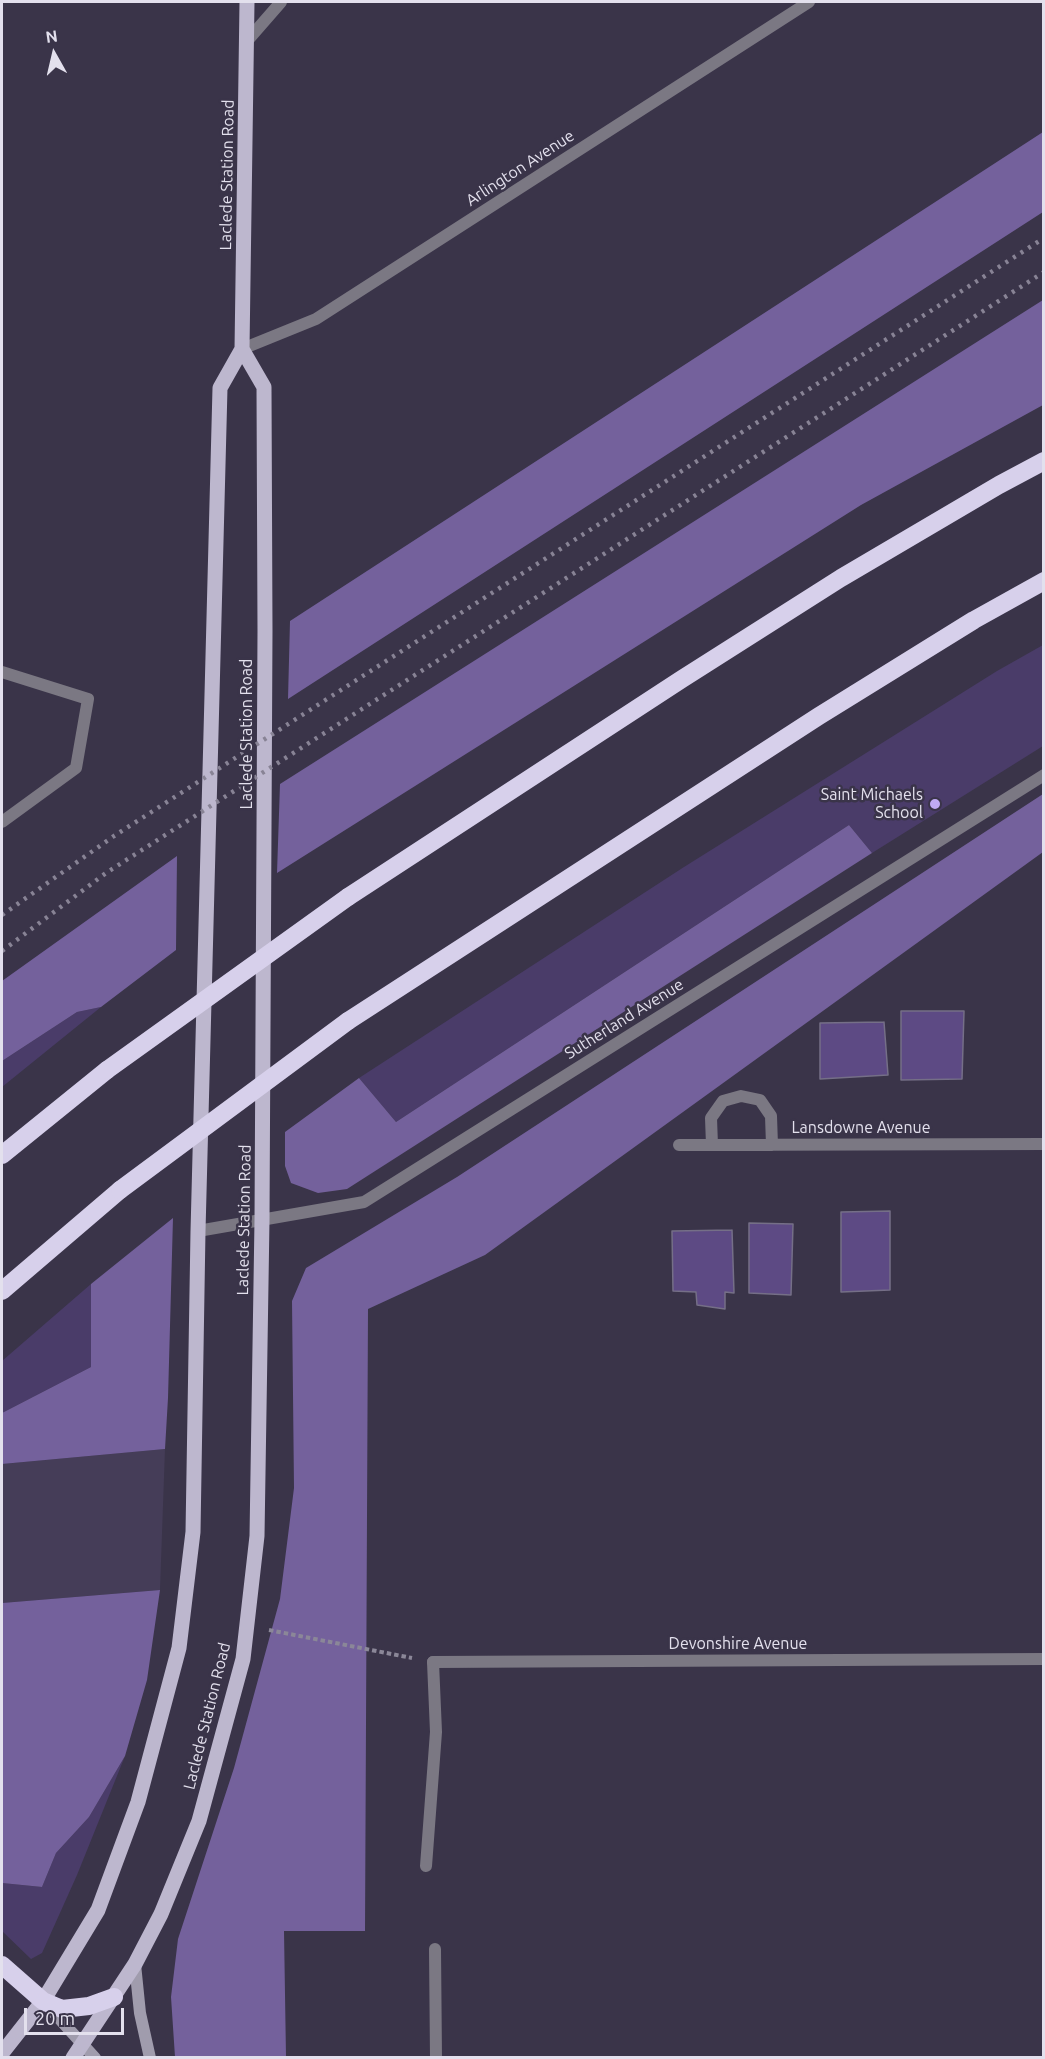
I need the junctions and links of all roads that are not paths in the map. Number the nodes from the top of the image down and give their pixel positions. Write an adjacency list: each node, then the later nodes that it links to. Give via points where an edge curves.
1 (247, 2): 4 (main road, Laclede Station Road)
2 (280, 2): 4 (street)
3 (809, 2): 5 (street, Arlington Avenue, via 316,319)
4 (247, 41): 5 (main road, Laclede Station Road)
5 (242, 349): 16 (main road, Laclede Station Road, via 264,387); 17 (main road, Laclede Station Road, via 220,388)
6 (1044, 460): 15 (highway, bridge, via 841,578 348,897 107,1070)
7 (1044, 581): 18 (highway, bridge, via 819,716 348,1021 120,1190)
8 (2, 672): 10 (street, via 88,699 76,768)
9 (1044, 775): 16 (street, Sutherland Avenue, via 364,1202)
10 (2, 822)
11 (1044, 1144): 14 (street, Lansdowne Avenue)
12 (679, 1145): 13 (street, Lansdowne Avenue)
13 (712, 1145): 14 (street, Lansdowne Avenue); 14 (street, via 711,1118 723,1101 741,1096 760,1100 771,1116)
14 (772, 1145)
15 (2, 1155)
16 (262, 1220): 17 (street, Sutherland Avenue); 22 (main road, Laclede Station Road, via 258,1536 243,1659 199,1821)
17 (198, 1230): 25 (main road, Laclede Station Road, via 193,1532 179,1648 138,1802 98,1910)
18 (2, 1291)
19 (1044, 1659): 20 (street, Devonshire Avenue, via 433,1662 436,1732)
20 (426, 1866)
21 (435, 1949): 31 (street)
22 (135, 1964): 24 (main road, Laclede Station Road); 30 (main road)
23 (2, 1965): 25 (highway)
24 (114, 1998): 25 (highway, via 62,2009); 26 (main road, Laclede Station Road)
25 (43, 2001): 26 (main road); 27 (main road, Laclede Station Road)
26 (82, 2044): 28 (main road, Laclede Station Road); 29 (main road)
27 (2, 2053)
28 (73, 2058)
29 (95, 2058)
30 (150, 2058)
31 (436, 2058)

